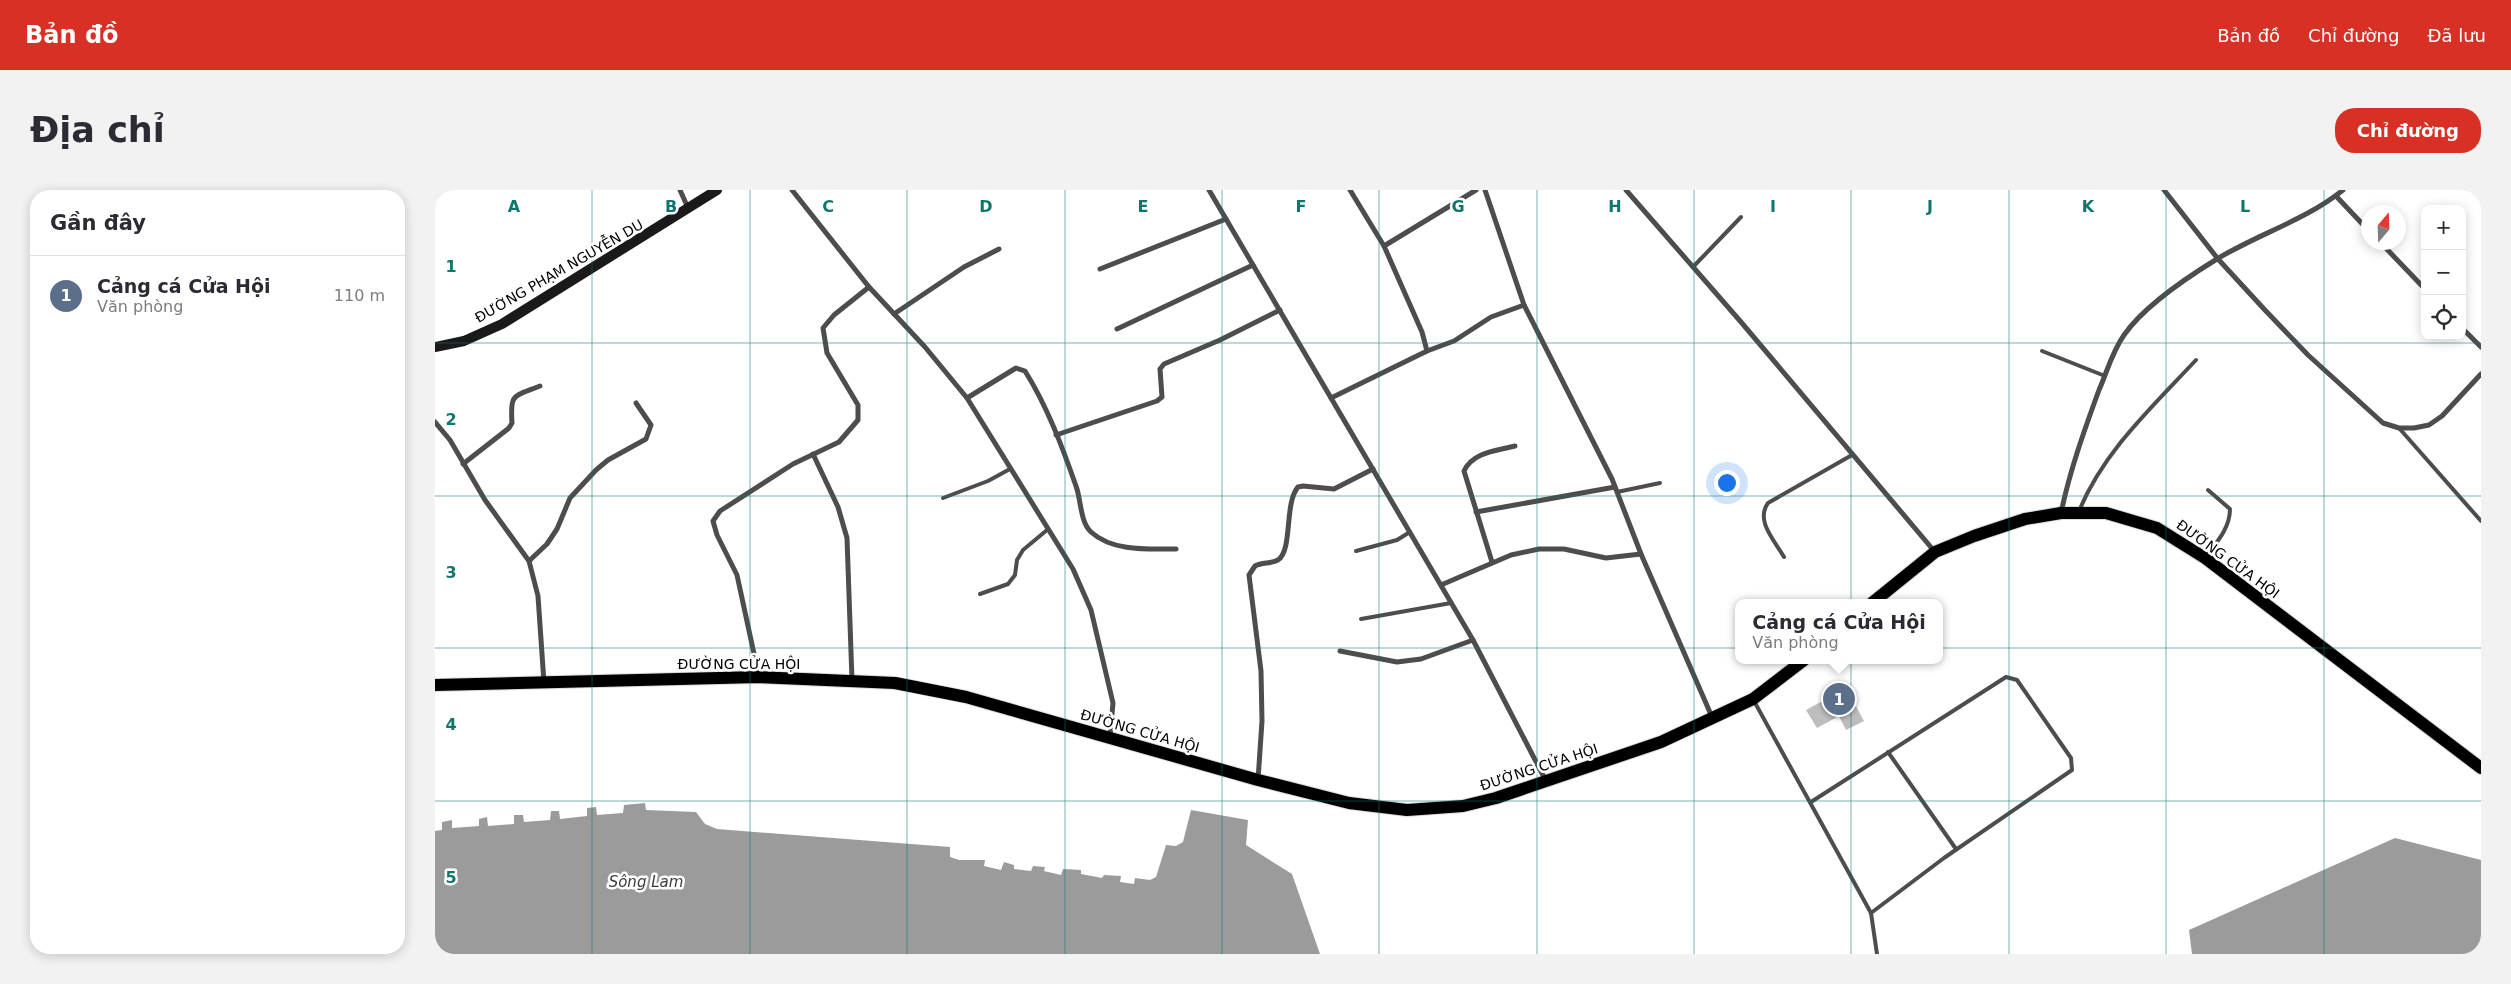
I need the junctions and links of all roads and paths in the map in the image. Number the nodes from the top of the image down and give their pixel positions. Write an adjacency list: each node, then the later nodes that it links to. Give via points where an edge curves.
1 (680, 190): 12 (street)
2 (717, 190): 12 (main road, ĐƯỜNG PHẠM NGUYỄN DU)
3 (792, 190): 24 (street)
4 (1209, 190): 14 (street)
5 (1350, 190): 16 (street)
6 (1476, 190): 16 (street)
7 (1485, 190): 25 (street)
8 (1626, 190): 21 (street)
9 (2164, 190): 19 (street)
10 (2343, 190): 11 (street)
11 (2335, 196): 15 (street); 19 (street)
12 (689, 209): 30 (main road, ĐƯỜNG PHẠM NGUYỄN DU, via 502,324 464,341)
13 (1741, 217): 21 (lane)
14 (1226, 219): 20 (street); 22 (street)
15 (2361, 222)
16 (1384, 246): 32 (street, via 1410,302)
17 (999, 249): 27 (street, via 964,267)
18 (2388, 250): 23 (street)
19 (2218, 259): 36 (street, via 2154,304 2136,321 2114,353); 42 (street, via 2308,355 2383,422)
20 (1253, 266): 26 (street); 28 (street)
21 (1693, 267): 46 (street)
22 (1100, 269)
23 (2421, 285)
24 (869, 287): 27 (street); 45 (street, via 823,328 827,353 858,406 858,420 839,442)
25 (1524, 304): 32 (street, via 1491,317 1454,341); 51 (street)
26 (1280, 310): 39 (street); 43 (street, via 1164,364 1160,369 1162,397 1157,401)
27 (894, 314): 38 (street)
28 (1117, 329)
29 (2466, 332): 31 (street)
30 (435, 347)
31 (2481, 347)
32 (1427, 350): 39 (street)
33 (2042, 351): 36 (lane)
34 (2196, 360): 56 (lane, via 2118,444 2089,488)
35 (2481, 374): 42 (street, via 2442,416 2429,425)
36 (2105, 376): 55 (street, via 2080,441)
37 (540, 386): 47 (street, via 519,394 513,400 509,428)
38 (967, 398): 43 (street, via 1015,368 1021,368 1036,388); 48 (street)
39 (1331, 398): 49 (street)
40 (636, 403): 66 (street, via 651,425 646,439 608,460 590,476 570,498 547,544)
41 (435, 422): 47 (street)
42 (2399, 428): 57 (lane)
43 (1056, 435): 60 (street, via 1077,488 1086,526 1092,533 1121,546)
44 (1515, 446): 54 (street, via 1476,456 1468,462 1464,471)
45 (813, 454): 76 (street, via 720,511 713,521 737,575); 77 (street, via 845,530)
46 (1852, 455): 62 (street); 64 (lane, via 1768,503 1763,510 1765,524)
47 (463, 464): 66 (street)
48 (1010, 469): 53 (lane); 58 (street)
49 (1373, 469): 59 (street); 85 (street, via 1334,488 1298,487 1292,497 1283,553 1276,561 1255,566 1249,576 1261,672 1262,720)
50 (1660, 483): 51 (lane)
51 (1616, 490): 54 (street); 63 (street)
52 (2208, 490): 65 (lane, via 2230,509 2230,516 2222,535)
53 (943, 498)
54 (1476, 512): 67 (street)
55 (2061, 513): 56 (main road, ĐƯỜNG CỬA HỘI); 62 (main road, ĐƯỜNG CỬA HỘI, via 2025,519)
56 (2078, 513): 65 (main road, ĐƯỜNG CỬA HỘI, via 2106,513 2157,528)
57 (2481, 522)
58 (1047, 530): 69 (lane, via 1023,550 1017,560 1015,575 1008,584); 82 (street, via 1073,569 1091,610 1113,703)
59 (1410, 532): 61 (lane, via 1397,540); 68 (street)
60 (1176, 549)
61 (1356, 550)
62 (1935, 552): 70 (main road, ĐƯỜNG CỬA HỘI)
63 (1641, 554): 67 (street, via 1606,558 1564,549 1539,549); 81 (street)
64 (1784, 557)
65 (2205, 558): 84 (main road, ĐƯỜNG CỬA HỘI)
66 (529, 561): 78 (street, via 539,596)
67 (1492, 562): 68 (street)
68 (1441, 585): 71 (street)
69 (980, 594)
70 (1876, 599)
71 (1451, 604): 72 (lane); 73 (street)
72 (1361, 619)
73 (1473, 640): 74 (street, via 1421,659 1397,662); 86 (street)
74 (1340, 650)
75 (1799, 664): 80 (main road, ĐƯỜNG CỬA HỘI)
76 (759, 677): 77 (main road, ĐƯỜNG CỬA HỘI); 78 (main road, ĐƯỜNG CỬA HỘI)
77 (852, 680): 82 (main road, ĐƯỜNG CỬA HỘI, via 936,690)
78 (544, 683): 79 (main road, ĐƯỜNG CỬA HỘI)
79 (435, 685)
80 (1753, 699): 81 (main road, ĐƯỜNG CỬA HỘI); 87 (lane)
81 (1713, 719): 86 (main road, ĐƯỜNG CỬA HỘI, via 1661,742)
82 (1109, 737): 85 (main road, ĐƯỜNG CỬA HỘI)
83 (1888, 752): 87 (lane); 88 (lane); 88 (lane, via 2006,677 2017,680 2071,758 2072,770)
84 (2481, 768)
85 (1252, 779): 86 (main road, ĐƯỜNG CỬA HỘI, via 1349,803 1407,810 1463,806)
86 (1546, 782)
87 (1811, 802): 89 (lane)
88 (1956, 849): 89 (lane)
89 (1871, 913): 90 (lane)
90 (1877, 954)

